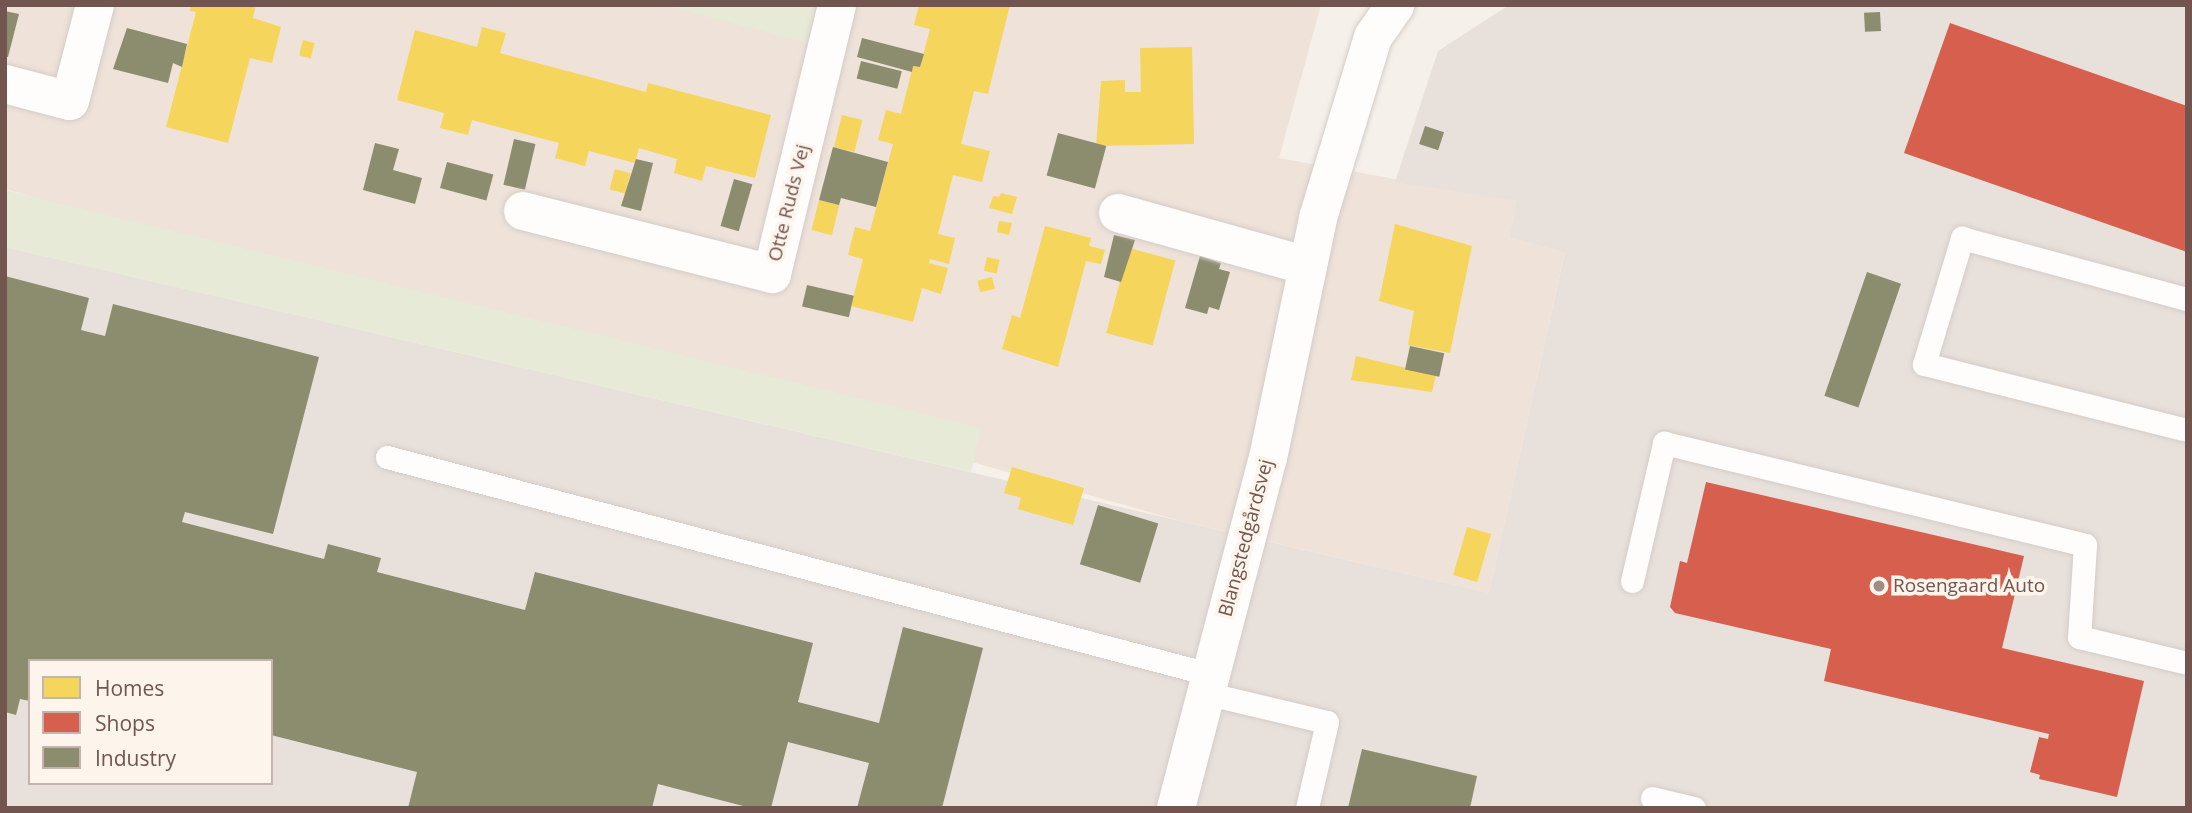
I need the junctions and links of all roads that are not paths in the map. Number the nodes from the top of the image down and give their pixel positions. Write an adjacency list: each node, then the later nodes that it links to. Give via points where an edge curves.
1 (94, 5): 4 (street, via 70,101)
2 (838, 5): 5 (street, Otte Ruds Vej, via 772,274)
3 (1386, 8): 7 (street, Blangstedgårdsvej, via 1345,122)
4 (5, 85)
5 (523, 211)
6 (1118, 213): 7 (street)
7 (1308, 266): 13 (street, Blangstedgårdsvej, via 1268,458)
8 (2187, 299): 9 (lane, via 1962,238 1924,364)
9 (2186, 425)
10 (387, 457): 13 (lane)
11 (1632, 581): 12 (lane, via 1664,443 2085,545 2079,637)
12 (2187, 663)
13 (1207, 684): 15 (street, Blangstedgårdsvej); 16 (lane, via 1327,722)
14 (1652, 798): 17 (lane)
15 (1176, 808)
16 (1307, 808)
17 (1694, 808)

